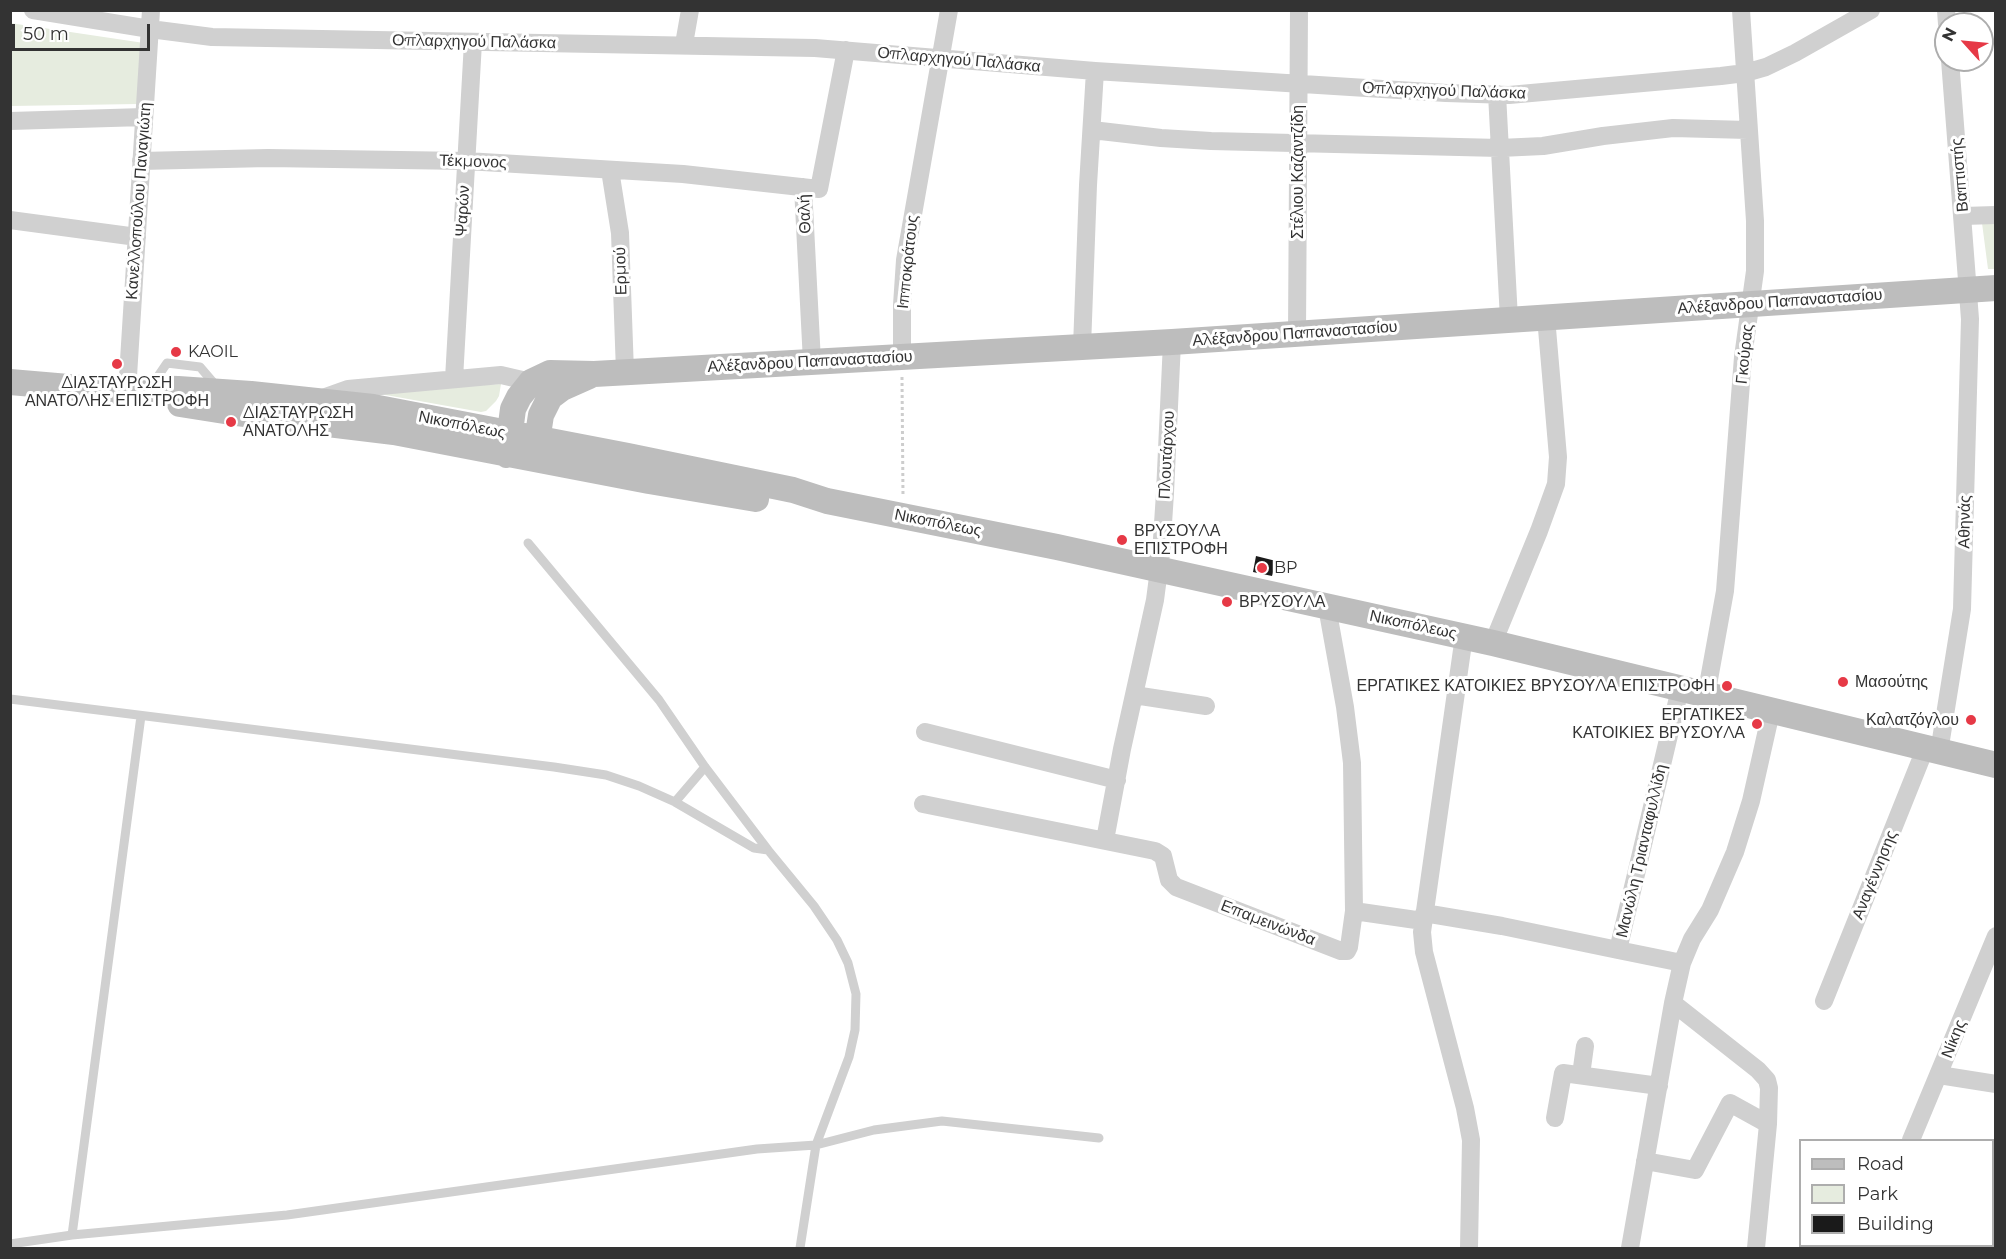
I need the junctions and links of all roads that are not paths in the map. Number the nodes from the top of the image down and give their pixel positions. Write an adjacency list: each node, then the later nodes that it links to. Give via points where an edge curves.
1 (33, 10): 8 (street, Οπλαρχηγού Παλάσκα)
2 (151, 10): 8 (street, Κανελλοπούλου Παναγιώτη)
3 (690, 10): 10 (street)
4 (949, 10): 12 (street, Ιπποκράτους)
5 (1299, 10): 16 (street, Στέλιου Καζαντζίδη)
6 (1741, 10): 15 (street, Γκούρας)
7 (1871, 10): 15 (street, Οπλαρχηγού Παλάσκα, via 1789,57)
8 (150, 29): 9 (street, Οπλαρχηγού Παλάσκα, via 212,37); 18 (street, Κανελλοπούλου Παναγιώτη)
9 (473, 42): 10 (street, Οπλαρχηγού Παλάσκα); 25 (street, Ψαρών)
10 (684, 44): 11 (street, Οπλαρχηγού Παλάσκα)
11 (846, 50): 12 (street, Οπλαρχηγού Παλάσκα); 27 (street, Θαλή, via 819,189)
12 (940, 58): 13 (street, Οπλαρχηγού Παλάσκα); 40 (street, Ιπποκράτους, via 905,260)
13 (1095, 71): 16 (street, Οπλαρχηγού Παλάσκα); 20 (street)
14 (1951, 72): 29 (street, Βαπτιστής)
15 (1745, 73): 17 (street, Οπλαρχηγού Παλάσκα); 21 (street, Γκούρας)
16 (1298, 84): 17 (street, Οπλαρχηγού Παλάσκα); 22 (street, Στέλιου Καζαντζίδη)
17 (1497, 94): 23 (street)
18 (144, 117): 19 (street); 24 (street, Κανελλοπούλου Παναγιώτη)
19 (10, 121)
20 (1092, 130): 22 (street, via 1161,138); 39 (street)
21 (1748, 130): 23 (street, via 1673,128); 34 (street, Γκούρας, via 1756,247)
22 (1299, 142): 23 (street); 37 (street, Στέλιου Καζαντζίδη)
23 (1500, 148): 36 (street)
24 (141, 161): 25 (street, Τέκμονος, via 258,158); 31 (street, Κανελλοπούλου Παναγιώτη)
25 (466, 161): 26 (street, Τέκμονος); 44 (street, Ψαρών)
26 (610, 170): 27 (street, Τέκμονος); 42 (street, Ερμού, via 620,233)
27 (803, 187): 41 (street, Θαλή)
28 (1995, 215): 29 (street)
29 (1963, 216): 33 (street, Βαπτιστής)
30 (10, 220): 31 (street)
31 (137, 237): 47 (street, Κανελλοπούλου Παναγιώτη)
32 (1995, 288): 33 (main road, Αλέξανδρου Παπαναστασίου)
33 (1969, 289): 34 (main road, Αλέξανδρου Παπαναστασίου); 66 (street, Αθηνάς, via 1962,609)
34 (1752, 304): 35 (main road, Αλέξανδρου Παπαναστασίου); 60 (street, Γκούρας, via 1743,357 1725,591)
35 (1546, 317): 36 (main road, Αλέξανδρου Παπαναστασίου); 57 (street, via 1558,457 1556,484)
36 (1509, 320): 37 (main road, Αλέξανδρου Παπαναστασίου)
37 (1297, 333): 38 (main road, Αλέξανδρου Παπαναστασίου)
38 (1172, 342): 39 (main road, Αλέξανδρου Παπαναστασίου); 54 (street, Πλουτάρχου)
39 (1082, 347): 40 (main road, Αλέξανδρου Παπαναστασίου)
40 (902, 356): 41 (main road, Αλέξανδρου Παπαναστασίου)
41 (812, 362): 42 (main road, Αλέξανδρου Παπαναστασίου)
42 (625, 372): 43 (main road, Αλέξανδρου Παπαναστασίου)
43 (586, 377): 46 (main road, Αλέξανδρου Παπαναστασίου, via 550,373); 50 (main road, via 564,395 558,411 559,428); 51 (main road, Αλέξανδρου Παπαναστασίου, via 550,397 541,415)
44 (454, 379): 46 (street, via 501,375); 48 (street, via 348,389)
45 (10, 382): 47 (main road, Νικοπόλεως)
46 (531, 382): 49 (main road, via 513,409)
47 (139, 390): 48 (main road, Νικοπόλεως); 49 (main road, Νικοπόλεως, via 178,404 237,413)
48 (315, 400): 49 (main road, Νικοπόλεως, via 373,407)
49 (509, 444): 51 (main road, Νικοπόλεως)
50 (571, 445): 51 (main road, Νικοπόλεως); 52 (main road, Νικοπόλεως, via 783,487)
51 (536, 449): 52 (main road, Νικοπόλεως, via 763,500)
52 (826, 501): 54 (main road, Νικοπόλεως)
53 (528, 543): 68 (lane, via 659,700)
54 (1159, 569): 55 (main road, Νικοπόλεως); 59 (street, Πλουτάρχου)
55 (1327, 607): 56 (main road, Νικοπόλεως); 74 (street, via 1352,763)
56 (1464, 636): 57 (main road, Νικοπόλεως); 75 (street)
57 (1494, 643): 58 (main road, Νικοπόλεως)
58 (1680, 689): 60 (main road, Νικοπόλεως); 77 (street, Μανώλη Τριανταφυλλίδη)
59 (1134, 696): 62 (street); 69 (street, Πλουτάρχου)
60 (1706, 696): 63 (main road, Νικοπόλεως)
61 (10, 699): 64 (lane)
62 (1206, 706)
63 (1771, 712): 66 (main road, Νικοπόλεως); 78 (street, via 1735,852)
64 (141, 716): 70 (lane, via 589,772 627,781); 92 (lane)
65 (925, 732): 69 (street)
66 (1932, 750): 67 (main road, Νικοπόλεως); 79 (street, Αναγέννησης)
67 (1995, 765)
68 (705, 767): 70 (lane); 73 (lane)
69 (1117, 780): 72 (street, Πλουτάρχου)
70 (675, 802): 73 (lane, via 754,848)
71 (923, 804): 72 (street)
72 (1105, 840): 74 (street, Επαμεινώνδα, via 1163,856 1169,880 1176,887 1341,951 1349,947)
73 (768, 850): 90 (lane, via 832,931 848,963 856,994 852,1044)
74 (1354, 911): 75 (street)
75 (1424, 917): 77 (street, via 1502,926); 95 (street, via 1424,952 1470,1140)
76 (1995, 936): 83 (street, Νίκης)
77 (1618, 950): 78 (street, Μανώλη Τριανταφυλλίδη)
78 (1682, 963): 80 (street)
79 (1824, 1001)
80 (1673, 1003): 85 (street); 87 (street, via 1764,1076 1769,1088)
81 (1585, 1046): 82 (street)
82 (1581, 1075): 85 (street); 86 (street, via 1563,1073)
83 (1939, 1076): 84 (street); 89 (street, Νίκης)
84 (1995, 1084)
85 (1659, 1086): 91 (street)
86 (1555, 1118)
87 (1768, 1124): 91 (street, via 1730,1103 1695,1170); 97 (street)
88 (1099, 1138): 90 (lane, via 942,1121 874,1130)
89 (1911, 1139)
90 (816, 1145): 92 (lane, via 758,1149 287,1215); 94 (lane)
91 (1645, 1161): 96 (street)
92 (72, 1235): 93 (lane)
93 (10, 1244)
94 (800, 1248)
95 (1469, 1248)
96 (1630, 1248)
97 (1756, 1248)

